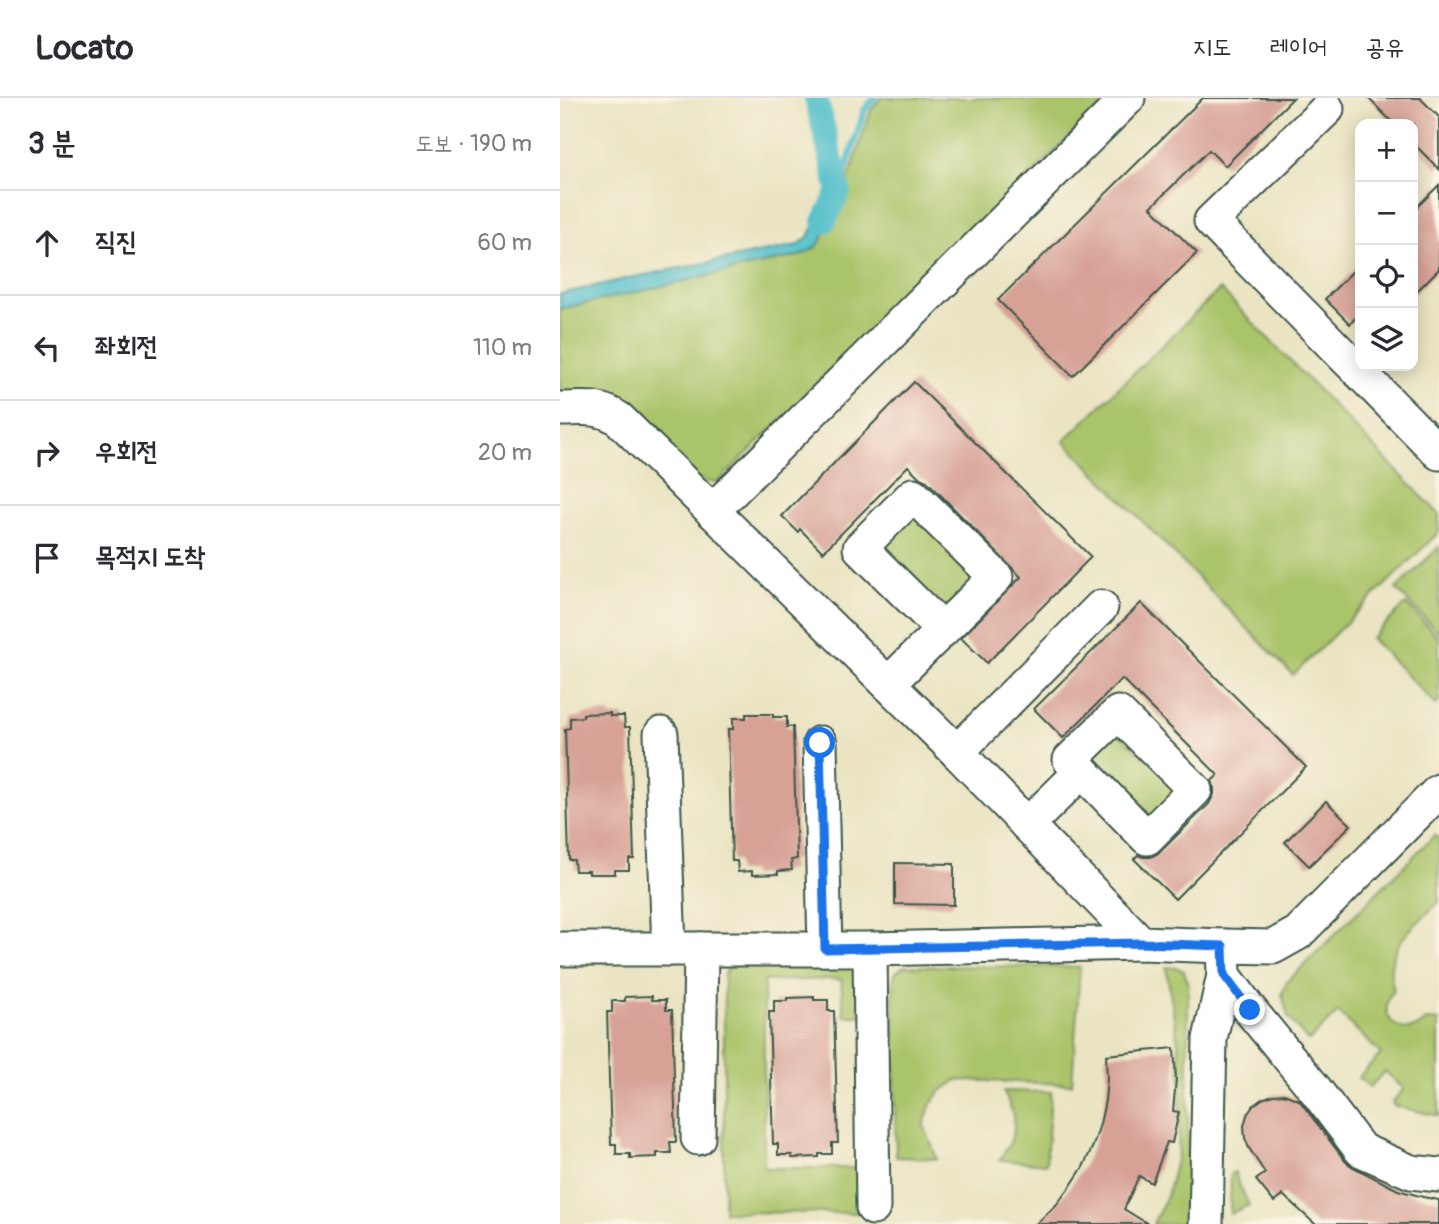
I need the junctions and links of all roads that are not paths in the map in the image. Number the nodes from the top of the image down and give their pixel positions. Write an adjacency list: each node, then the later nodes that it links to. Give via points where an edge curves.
1 (1128, 98): 5 (street)
2 (1327, 109): 4 (street, via 1211,221)
3 (560, 409): 5 (street, via 609,412)
4 (1439, 453)
5 (712, 511): 8 (street)
6 (1101, 607): 11 (street)
7 (943, 630): 8 (street)
8 (888, 684): 11 (street)
9 (661, 734): 17 (street)
10 (820, 743): 18 (street)
11 (957, 752): 14 (street)
12 (1082, 771): 14 (street)
13 (1439, 791): 20 (street, via 1297,933 1273,947)
14 (1027, 825): 15 (street)
15 (1141, 943): 19 (street); 20 (street)
16 (560, 949): 17 (street)
17 (685, 949): 18 (street); 21 (street)
18 (825, 949): 19 (street)
19 (870, 949): 23 (street)
20 (1224, 961): 22 (street, via 1250,1010 1361,1150 1411,1172); 24 (street, via 1210,1039)
21 (698, 1138)
22 (1439, 1175)
23 (873, 1208)
24 (1206, 1224)

